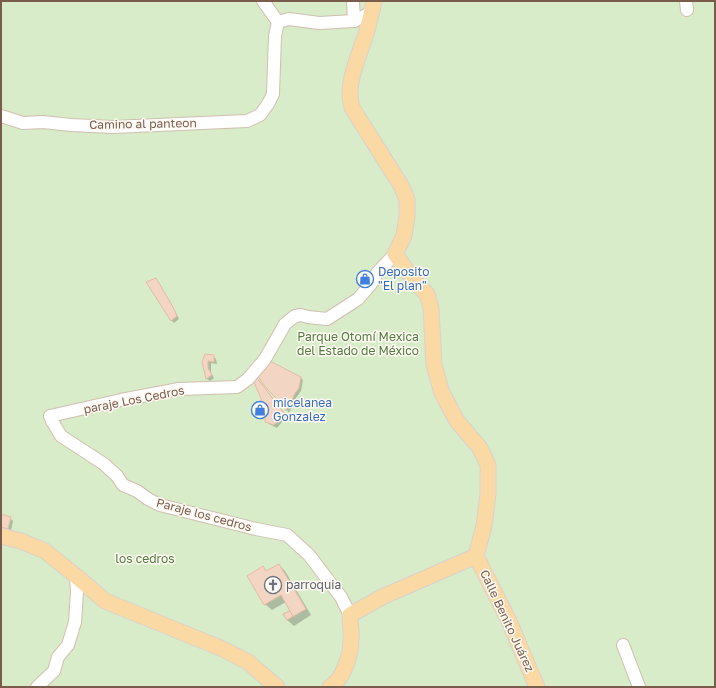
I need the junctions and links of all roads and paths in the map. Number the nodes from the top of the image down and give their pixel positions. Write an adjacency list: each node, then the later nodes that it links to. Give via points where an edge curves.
1 (263, 1): 5 (street)
2 (352, 1): 4 (street)
3 (373, 6): 4 (street); 7 (main road, via 355,67 350,90 351,103 402,187 407,200 404,236)
4 (354, 21): 5 (street, via 319,23 290,19)
5 (278, 22): 6 (street, Camino al panteon, via 274,94 260,115 247,121 113,127 23,123)
6 (1, 116)
7 (395, 254): 8 (street, paraje Los Cedros, via 358,299 332,316 327,319 295,316 285,324 265,359 237,388 179,390); 10 (main road, via 427,294 431,308 434,365 442,393 457,421 480,448 488,465 484,526)
8 (50, 416): 12 (street, Paraje los cedros, via 62,436 104,464 123,485 148,499 160,505 287,535 309,555 341,597)
9 (1, 536): 11 (main road, via 45,551)
10 (476, 556): 12 (main road, via 382,597); 17 (main road, Calle Benito Juárez, via 509,622)
11 (76, 576): 14 (street, via 75,622 68,645 58,657 54,671); 15 (main road, via 104,601 224,649 248,662)
12 (350, 615): 16 (main road, via 351,641 348,658 343,672)
13 (623, 645): 18 (street)
14 (38, 687)
15 (277, 687)
16 (330, 687)
17 (537, 687)
18 (639, 687)

